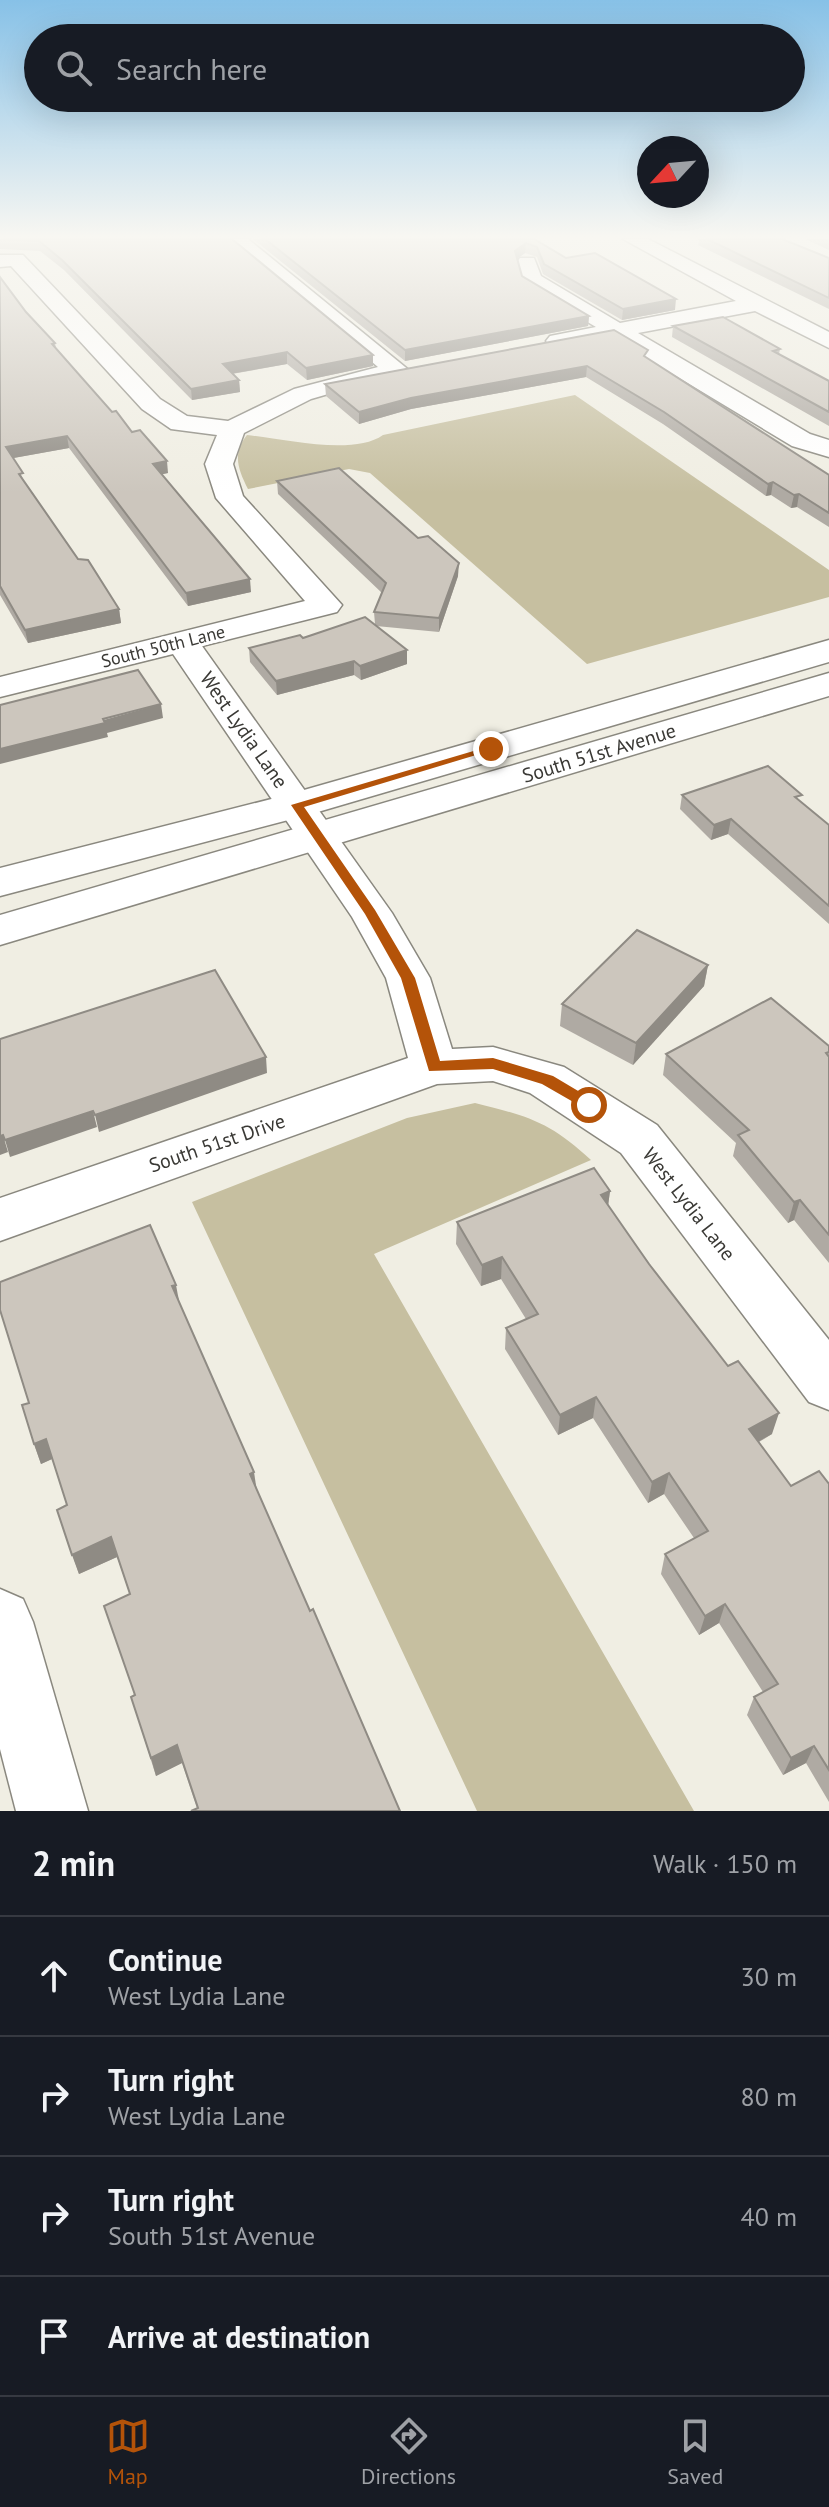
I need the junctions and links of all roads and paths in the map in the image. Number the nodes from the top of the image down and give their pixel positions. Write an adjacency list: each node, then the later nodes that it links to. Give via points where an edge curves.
1 (71, 324): 9 (street, via 151,404 180,423)
2 (347, 324): 9 (street, via 406,369 318,387 274,403)
3 (607, 324): 6 (street)
4 (653, 324): 6 (street)
5 (795, 324): 7 (street)
6 (618, 330): 8 (street); 10 (street, via 801,440)
7 (829, 341)
8 (539, 345)
9 (232, 429): 11 (street, South 50th Lane, via 219,464 230,498 326,605)
10 (829, 449)
11 (182, 642): 14 (street, South 50th Lane); 15 (street, West Lydia Lane)
12 (829, 651): 15 (main road, South 51st Avenue)
13 (829, 684): 15 (main road, South 51st Avenue)
14 (0, 687)
15 (308, 821): 16 (main road, South 51st Avenue); 17 (main road, South 51st Avenue); 18 (street, West Lydia Lane, via 408,978)
16 (0, 882)
17 (0, 930)
18 (434, 1067): 19 (street, South 51st Drive); 20 (street, West Lydia Lane, via 493,1064 547,1080 639,1139)
19 (0, 1220)
20 (829, 1384)
21 (0, 1622): 22 (street)
22 (52, 1811)

